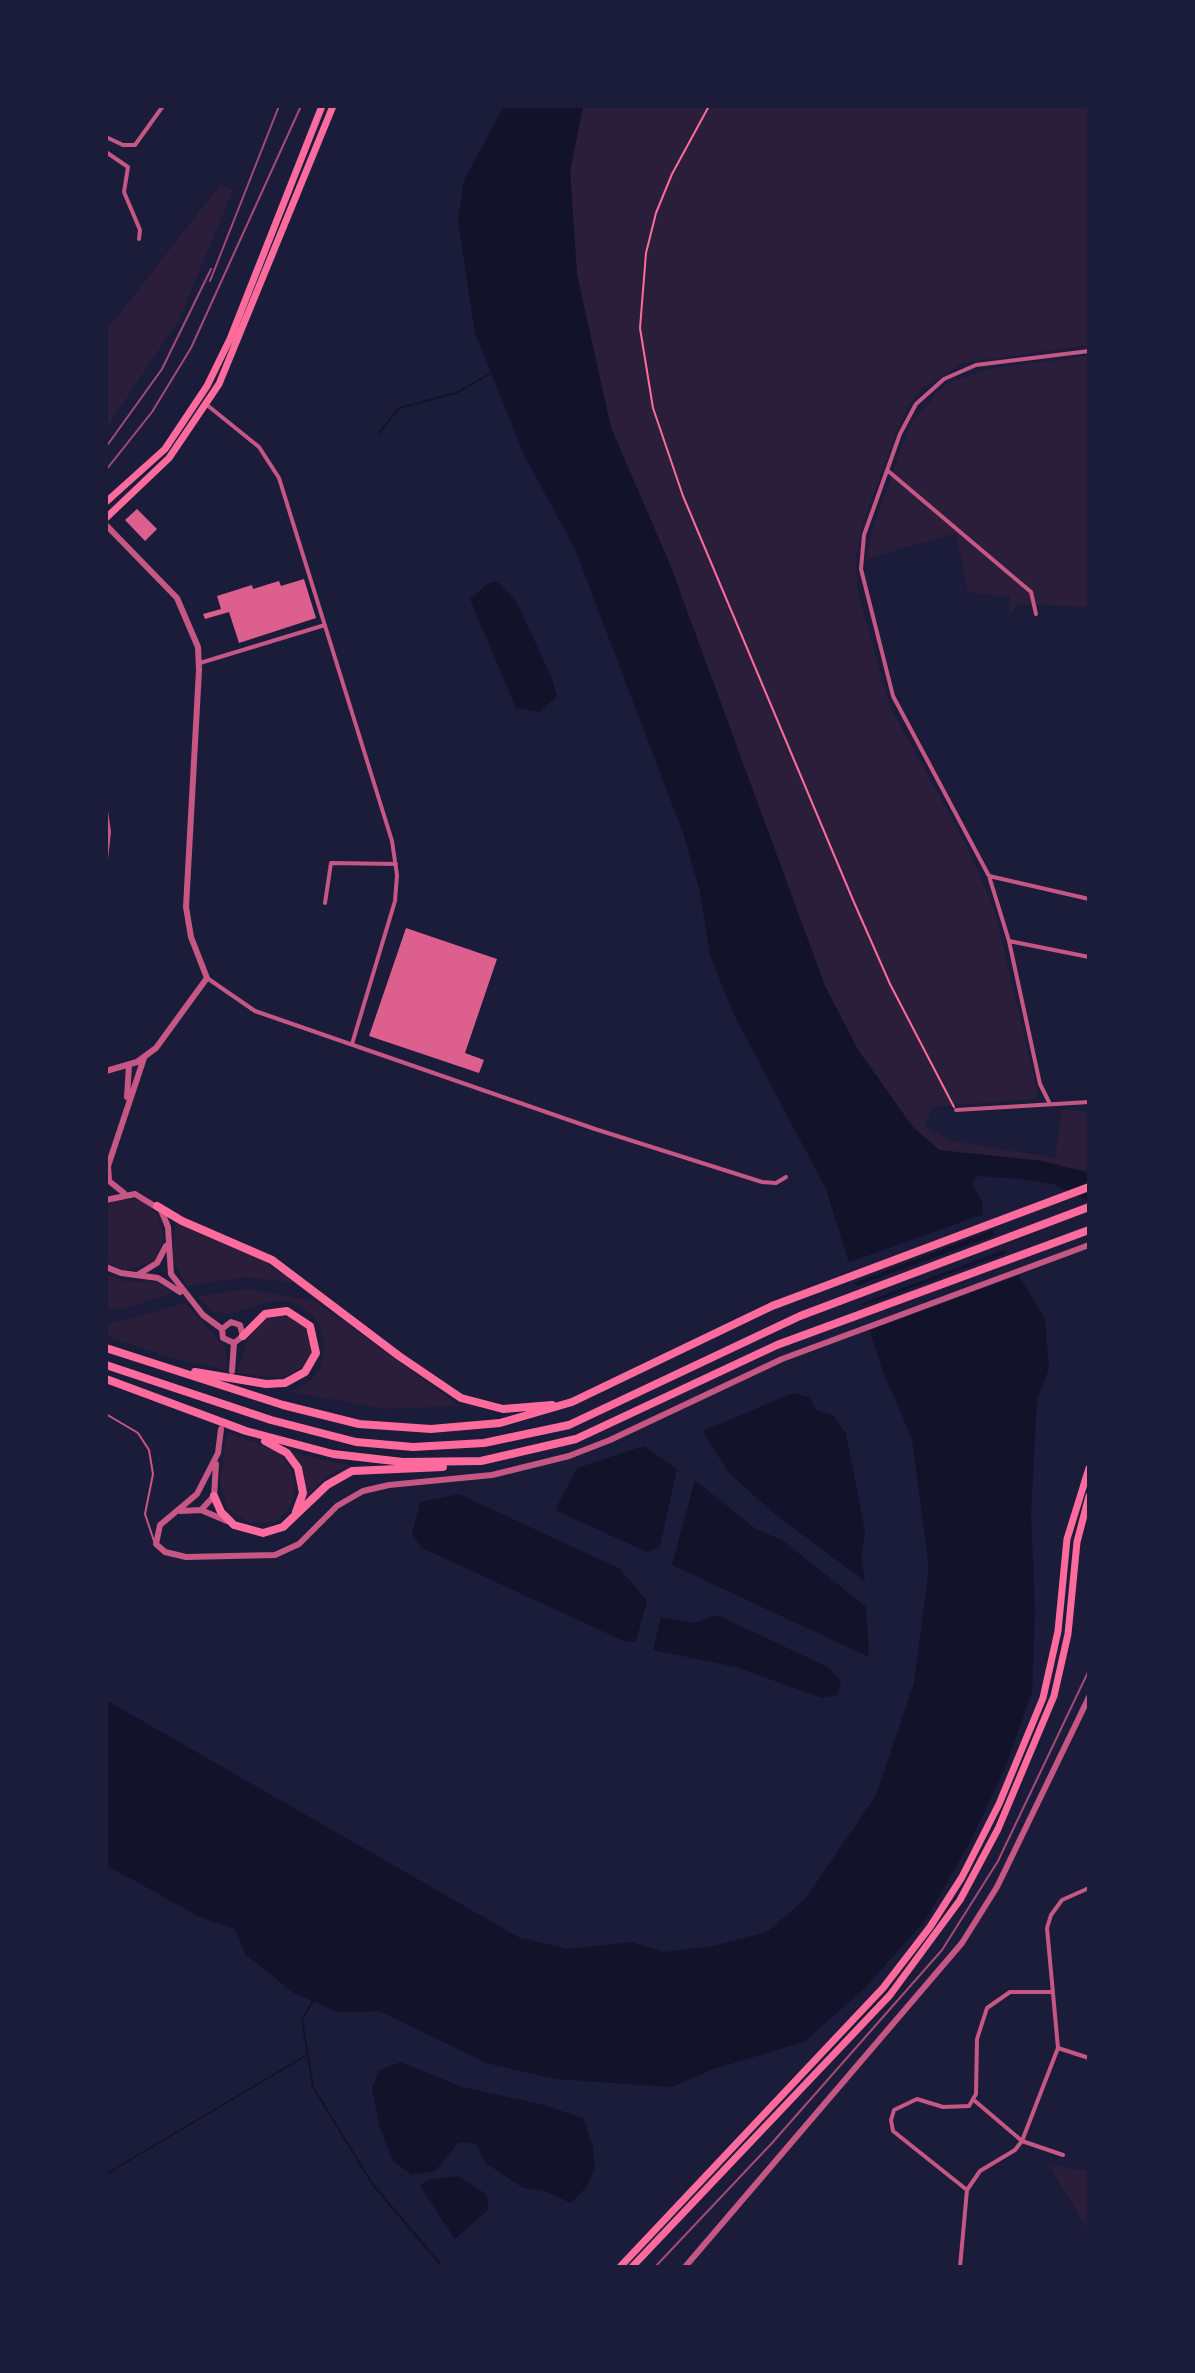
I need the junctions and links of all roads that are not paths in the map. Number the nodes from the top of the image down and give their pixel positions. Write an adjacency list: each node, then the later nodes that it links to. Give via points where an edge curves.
1 (163, 106): 4 (street, via 135,145)
2 (322, 106): 10 (main road, via 207,386 165,449)
3 (333, 106): 8 (main road, via 232,357)
4 (106, 137)
5 (106, 152): 6 (street, via 127,165 125,194)
6 (139, 239)
7 (1089, 351): 9 (street, via 976,365 944,379 908,417)
8 (207, 405): 11 (main road, via 162,466); 14 (street, via 246,434 273,468)
9 (887, 470): 13 (street, via 1031,592); 19 (street, via 864,535 865,593 893,696)
10 (106, 502)
11 (106, 518)
12 (107, 529): 15 (street, via 177,598 193,631)
13 (1036, 614)
14 (325, 625): 15 (street); 18 (street)
15 (200, 663): 24 (street, via 186,907)
16 (106, 811): 17 (street)
17 (106, 859)
18 (396, 864): 21 (street, via 331,863); 25 (street, via 395,901)
19 (989, 876): 20 (street); 22 (street)
20 (1089, 899)
21 (325, 903)
22 (1009, 941): 23 (street); 29 (street, via 1040,1084)
23 (1089, 957)
24 (207, 978): 25 (street, via 255,1011); 26 (street)
25 (352, 1044): 34 (street, via 762,1182)
26 (144, 1058): 27 (street); 31 (street)
27 (129, 1065): 28 (street); 31 (street)
28 (106, 1071)
29 (1049, 1102): 30 (street); 32 (street)
30 (1089, 1102)
31 (126, 1107): 33 (street)
32 (956, 1110)
33 (107, 1162): 36 (street, via 109,1181)
34 (786, 1177)
35 (1089, 1187): 54 (highway, via 772,1306)
36 (126, 1194): 37 (street); 38 (street, via 143,1196)
37 (106, 1200)
38 (157, 1206): 41 (street, via 167,1222); 54 (highway, via 272,1260 461,1398 512,1410)
39 (1089, 1207): 50 (highway, via 772,1327 569,1425 529,1436 448,1447 337,1438)
40 (1089, 1230): 59 (highway, via 777,1345 576,1439)
41 (167, 1243): 44 (street, via 157,1263); 45 (street, via 171,1274)
42 (1086, 1246): 67 (street, via 782,1359 610,1440 550,1462 363,1491 278,1554 186,1557 165,1552)
43 (107, 1267): 44 (street)
44 (135, 1275): 45 (street, via 164,1281)
45 (188, 1298): 46 (street)
46 (222, 1329): 47 (street, via 238,1323); 48 (street, via 223,1338)
47 (243, 1336): 48 (street); 51 (highway, via 265,1314 287,1311 310,1326 316,1353 301,1375 279,1383)
48 (234, 1343): 52 (street)
49 (106, 1348): 51 (highway)
50 (106, 1365)
51 (165, 1367): 54 (highway, via 322,1416 396,1429 500,1423)
52 (232, 1371)
53 (106, 1379): 57 (highway)
54 (572, 1402)
55 (106, 1414): 67 (lane, via 138,1433 149,1450 153,1474 145,1517)
56 (221, 1429): 58 (street)
57 (246, 1431): 59 (highway, via 354,1458); 65 (highway, via 287,1453 298,1468 303,1493)
58 (218, 1453): 61 (street); 64 (street, via 197,1494)
59 (467, 1463): 65 (highway, via 355,1471 327,1485)
60 (1089, 1468): 77 (main road, via 1067,1539 1058,1631 1043,1698 962,1877 883,1988)
61 (214, 1496): 63 (street); 66 (highway)
62 (1089, 1496): 78 (main road, via 1054,1696 998,1829 960,1900 890,1995)
63 (201, 1510): 64 (street); 66 (street)
64 (174, 1514): 67 (street, via 160,1525)
65 (295, 1515): 66 (highway, via 280,1529 263,1533)
66 (230, 1523)
67 (155, 1542)
68 (1089, 1697): 79 (street, via 997,1887 962,1943)
69 (1089, 1888): 70 (street, via 1067,1897 1051,1915)
70 (1051, 1992): 71 (street); 73 (street, via 1010,1992 987,2008 977,2039)
71 (1058, 2048): 72 (street); 74 (street)
72 (1089, 2058)
73 (975, 2101): 74 (street); 76 (street, via 943,2107 917,2099 894,2110 891,2120 893,2131)
74 (1022, 2141): 75 (street); 76 (street, via 980,2171)
75 (1063, 2155)
76 (967, 2190): 80 (street)
77 (620, 2267)
78 (632, 2267)
79 (685, 2267)
80 (960, 2267)

